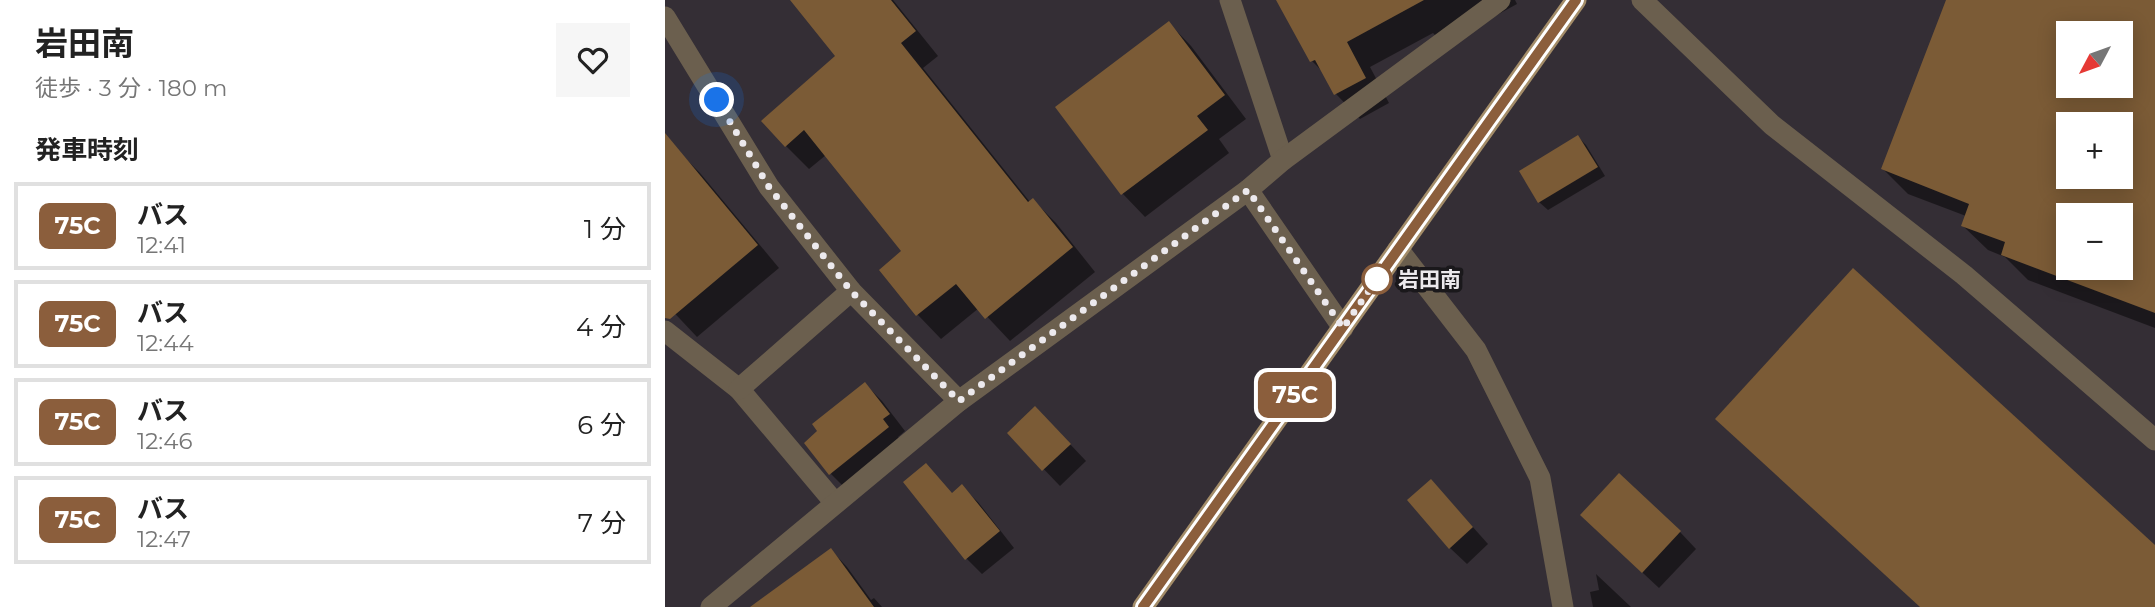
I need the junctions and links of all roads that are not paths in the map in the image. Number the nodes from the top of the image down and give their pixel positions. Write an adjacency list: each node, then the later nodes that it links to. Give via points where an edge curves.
1 (1230, 0): 6 (street)
2 (1500, 0): 6 (street)
3 (1576, 0): 8 (main road)
4 (1642, 0): 14 (street, via 1772,125 1964,275)
5 (665, 17): 9 (street, via 769,187)
6 (1283, 160): 7 (street)
7 (1248, 190): 10 (street); 13 (street)
8 (1398, 249): 10 (main road); 18 (street, via 1476,350 1540,478)
9 (851, 291): 12 (street); 13 (street)
10 (1343, 328): 17 (main road)
11 (665, 331): 12 (street)
12 (739, 389): 15 (street)
13 (959, 401): 15 (street)
14 (2155, 440)
15 (835, 503): 16 (street)
16 (711, 607)
17 (1143, 607)
18 (1563, 607)

